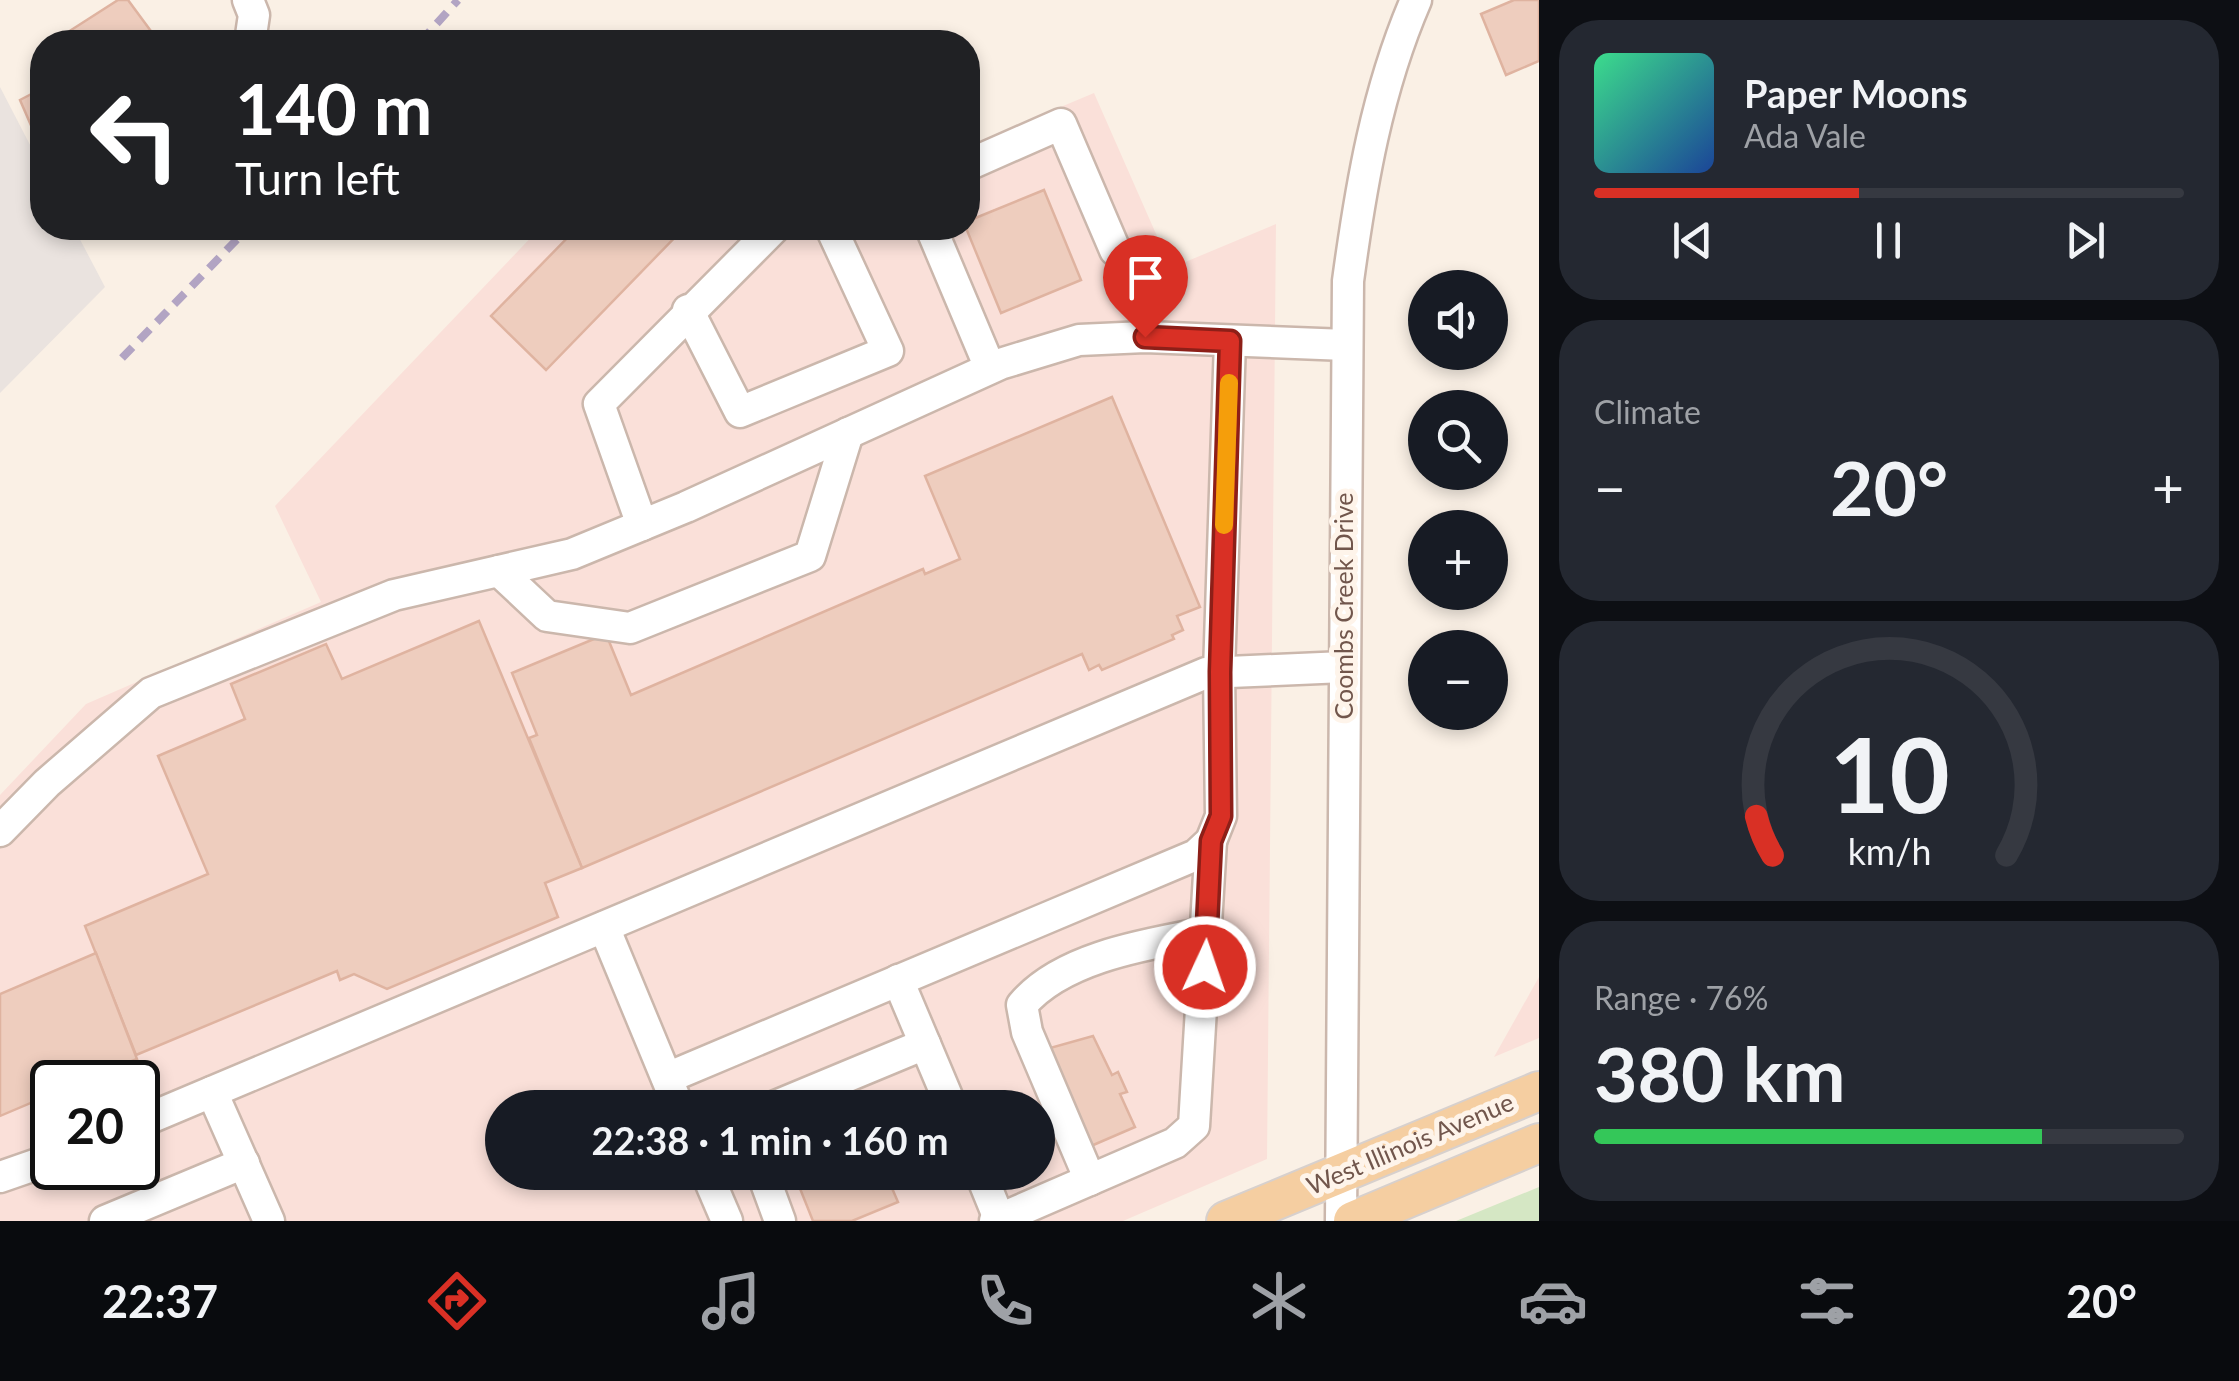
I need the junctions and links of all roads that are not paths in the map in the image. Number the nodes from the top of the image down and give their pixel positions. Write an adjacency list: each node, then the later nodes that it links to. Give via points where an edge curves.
1 (248, 0): 3 (street)
2 (1416, 0): 11 (street, Coombs Creek Drive, via 1366,158)
3 (252, 30)
4 (980, 160): 8 (street, via 1061,124)
5 (761, 240): 9 (street)
6 (837, 240): 9 (street, via 888,351 740,412)
7 (937, 240): 12 (street)
8 (1116, 250)
9 (688, 310): 14 (street, via 600,404)
10 (1230, 341): 11 (street); 12 (street, via 1080,340); 17 (street)
11 (1346, 345): 16 (street, Coombs Creek Drive)
12 (990, 368): 13 (street)
13 (848, 434): 14 (street); 15 (street, via 810,556 630,628 547,616)
14 (642, 525): 15 (street, via 572,554)
15 (499, 571): 18 (street, via 394,595 151,693)
16 (1344, 666): 17 (street); 34 (street, Coombs Creek Drive)
17 (1220, 672): 19 (street, via 1221,816); 20 (street)
18 (0, 831)
19 (1211, 841): 21 (street); 22 (street, via 1196,854)
20 (604, 927): 24 (street); 29 (street)
21 (1206, 933): 36 (street, via 1194,1126 1175,1143); 36 (street, via 1149,941 1083,966 1033,991 1022,1005)
22 (898, 980): 23 (street); 24 (street)
23 (925, 1044): 26 (street); 27 (street)
24 (667, 1078): 25 (street)
25 (672, 1090)
26 (814, 1090)
27 (944, 1090)
28 (1539, 1091): 34 (main road, West Illinois Avenue)
29 (212, 1092): 30 (street); 32 (street)
30 (160, 1114)
31 (1539, 1143): 48 (main road, West Illinois Avenue)
32 (244, 1163): 42 (street); 43 (street)
33 (30, 1167): 35 (street)
34 (1342, 1173): 46 (main road, West Illinois Avenue); 47 (street, Coombs Creek Drive)
35 (0, 1177)
36 (1090, 1180): 41 (street)
37 (714, 1190): 44 (street)
38 (769, 1190): 40 (street)
39 (987, 1190): 41 (street)
40 (778, 1214): 45 (street)
41 (998, 1220)
42 (105, 1221)
43 (269, 1221)
44 (727, 1221)
45 (743, 1221)
46 (1226, 1221)
47 (1341, 1221)
48 (1353, 1221)

